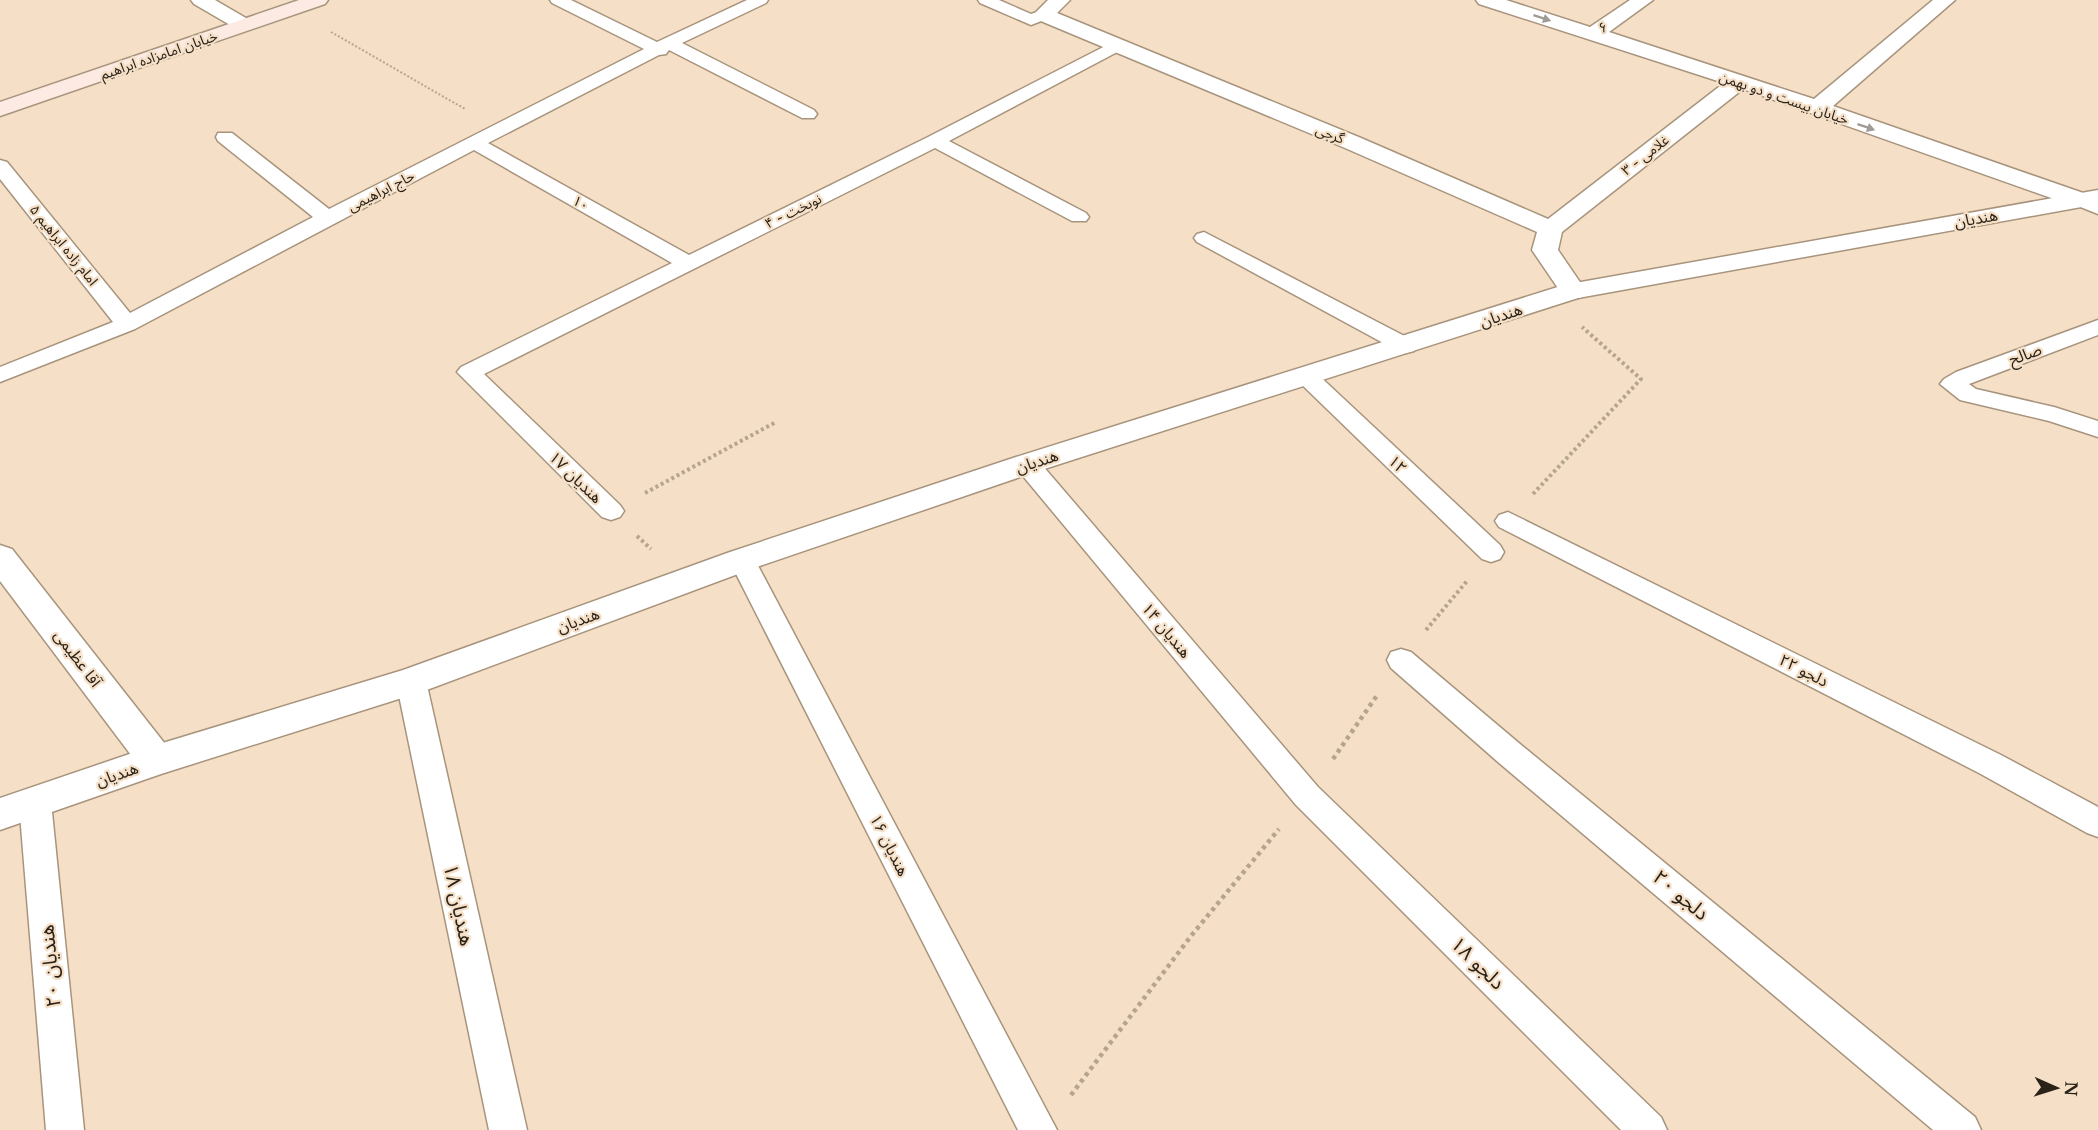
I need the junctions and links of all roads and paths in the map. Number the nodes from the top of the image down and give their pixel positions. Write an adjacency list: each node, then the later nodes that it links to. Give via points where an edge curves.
1 (201, 0): 12 (street)
2 (318, 0): 10 (main road, خیابان امامزاده ابراهیم)
3 (558, 0): 15 (lane)
4 (760, 0): 15 (lane, حاج ابراهیمی)
5 (986, 0): 11 (lane, via 1031,20)
6 (1060, 0): 11 (street)
7 (1486, 0): 13 (street, خیابان بیست و دو بهمن, one-way to 13)
8 (1643, 0): 13 (street, ۶)
9 (1945, 0): 18 (street)
10 (291, 9): 12 (main road, خیابان امامزاده ابراهیم); 20 (path)
11 (1043, 15): 14 (street, گرجی)
12 (244, 25): 17 (main road, خیابان امامزاده ابراهیم)
13 (1593, 34): 16 (street, خیابان بیست و دو بهمن)
14 (1115, 46): 22 (lane, ۴ - نوبخت); 28 (street, گرجی)
15 (665, 47): 19 (lane); 20 (lane, حاج ابراهیمی)
16 (1740, 81): 18 (street, خیابان بیست و دو بهمن); 28 (street, ۳ - غلامی)
17 (0, 109)
18 (1816, 110): 25 (street, خیابان بیست و دو بهمن, one-way to 25)
19 (808, 114)
20 (502, 130): 23 (lane, حاج ابراهیمی)
21 (225, 137): 27 (lane)
22 (935, 141): 26 (lane); 30 (lane, ۴ - نوبخت)
23 (475, 143): 27 (lane, حاج ابراهیمی); 30 (lane, ۱۰)
24 (0, 166): 32 (lane, امام زاده ابراهیم ۵)
25 (2092, 202): 31 (street, هندیان)
26 (1079, 217)
27 (327, 218): 32 (lane, حاج ابراهیمی)
28 (1550, 229): 31 (street, via 1545,250)
29 (1204, 238): 34 (lane)
30 (688, 263): 35 (lane, ۴ - نوبخت)
31 (1561, 295): 34 (street, هندیان); 42 (path, via 1641,379)
32 (127, 324): 36 (lane, حاج ابراهیمی)
33 (2098, 327): 39 (lane, صالح, via 1952,384 1968,395)
34 (1407, 346): 37 (street, هندیان)
35 (469, 372): 41 (lane, هندیان ۱۷)
36 (0, 375)
37 (1305, 375): 40 (street, هندیان); 43 (lane, ۱۲)
38 (776, 422): 41 (path)
39 (2098, 429)
40 (1027, 464): 45 (street, هندیان); 50 (lane, هندیان ۱۴)
41 (611, 511): 46 (path, هندیان ۱۷)
42 (1508, 521): 53 (lane, دلجو ۲۲, via 1990,764)
43 (1491, 552): 47 (path)
44 (0, 557): 49 (street, آقا عظیمی)
45 (742, 560): 46 (street, هندیان); 57 (lane, هندیان ۱۶)
46 (684, 581): 48 (street, هندیان)
47 (1401, 660): 50 (path); 59 (lane, دلجو ۲۰)
48 (411, 681): 49 (street, هندیان); 56 (lane, هندیان ۱۸)
49 (156, 760): 51 (street, هندیان)
50 (1307, 796): 54 (path, via 1191,936); 58 (lane, دلجو ۱۸)
51 (35, 802): 52 (street, هندیان); 55 (lane, هندیان ۲۰)
52 (0, 814)
53 (2098, 823)
54 (1065, 1102)
55 (65, 1130)
56 (508, 1130)
57 (1038, 1130)
58 (1648, 1130)
59 (1962, 1130)

